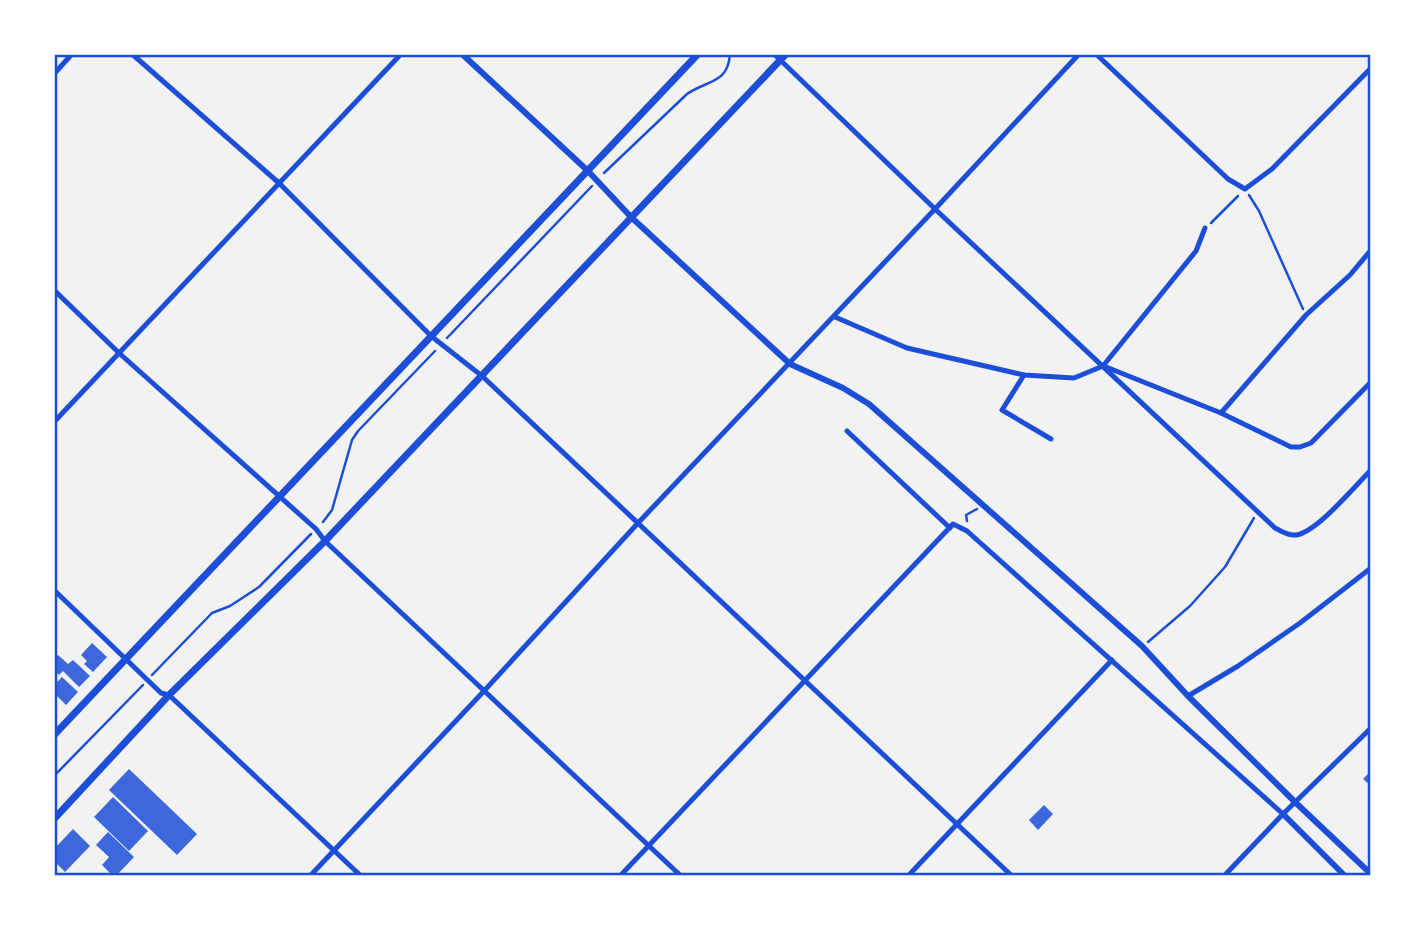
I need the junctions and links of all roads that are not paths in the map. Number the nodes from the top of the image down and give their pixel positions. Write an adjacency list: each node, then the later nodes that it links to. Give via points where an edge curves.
1 (72, 54): 11 (street)
2 (132, 54): 13 (street)
3 (401, 54): 13 (street)
4 (462, 54): 12 (street)
5 (698, 54): 12 (main road)
6 (774, 54): 9 (street)
7 (1079, 54): 14 (street)
8 (1096, 54): 10 (street, via 1228,179 1245,189 1272,169)
9 (783, 57): 14 (street); 15 (main road)
10 (1371, 68)
11 (54, 74)
12 (588, 171): 15 (street); 20 (main road)
13 (279, 183): 20 (street); 21 (street)
14 (935, 209): 19 (street); 23 (street)
15 (631, 217): 22 (street); 25 (main road)
16 (1205, 228): 23 (street, via 1196,251)
17 (1371, 250): 27 (street, via 1306,315)
18 (54, 290): 21 (street)
19 (835, 317): 22 (street); 24 (street, via 907,348)
20 (431, 336): 25 (street); 32 (main road)
21 (119, 353): 28 (street); 32 (street)
22 (790, 364): 33 (street); 43 (street, via 869,404 1142,646)
23 (1103, 366): 24 (street, via 1074,377); 27 (street); 31 (street, via 1286,534 1310,529)
24 (1024, 375): 30 (street, via 1002,410)
25 (482, 376): 33 (street); 35 (main road)
26 (1371, 382): 27 (street, via 1311,443 1300,447 1291,447)
27 (1221, 412)
28 (54, 422)
29 (847, 431): 34 (street)
30 (1051, 439)
31 (1371, 470)
32 (279, 497): 35 (street); 38 (main road)
33 (638, 523): 40 (street); 41 (street)
34 (951, 526): 39 (street, via 967,531); 40 (street)
35 (325, 541): 41 (street); 42 (main road)
36 (1371, 568): 43 (street, via 1300,623)
37 (54, 590): 38 (street)
38 (126, 659): 42 (street, via 161,693); 45 (main road)
39 (1112, 660): 47 (street); 49 (street)
40 (805, 680): 49 (street); 50 (street)
41 (484, 691): 50 (street); 51 (street)
42 (169, 695): 48 (main road); 51 (street)
43 (1188, 696): 46 (street)
44 (1371, 728): 46 (street)
45 (54, 735)
46 (1295, 802): 47 (street); 52 (street)
47 (1283, 814): 59 (street); 60 (street)
48 (54, 818)
49 (957, 824): 57 (street); 58 (street)
50 (649, 846): 55 (street); 56 (street)
51 (334, 850): 53 (street); 54 (street)
52 (1371, 874)
53 (310, 876)
54 (361, 876)
55 (620, 876)
56 (681, 876)
57 (908, 876)
58 (1013, 876)
59 (1224, 876)
60 (1345, 876)

